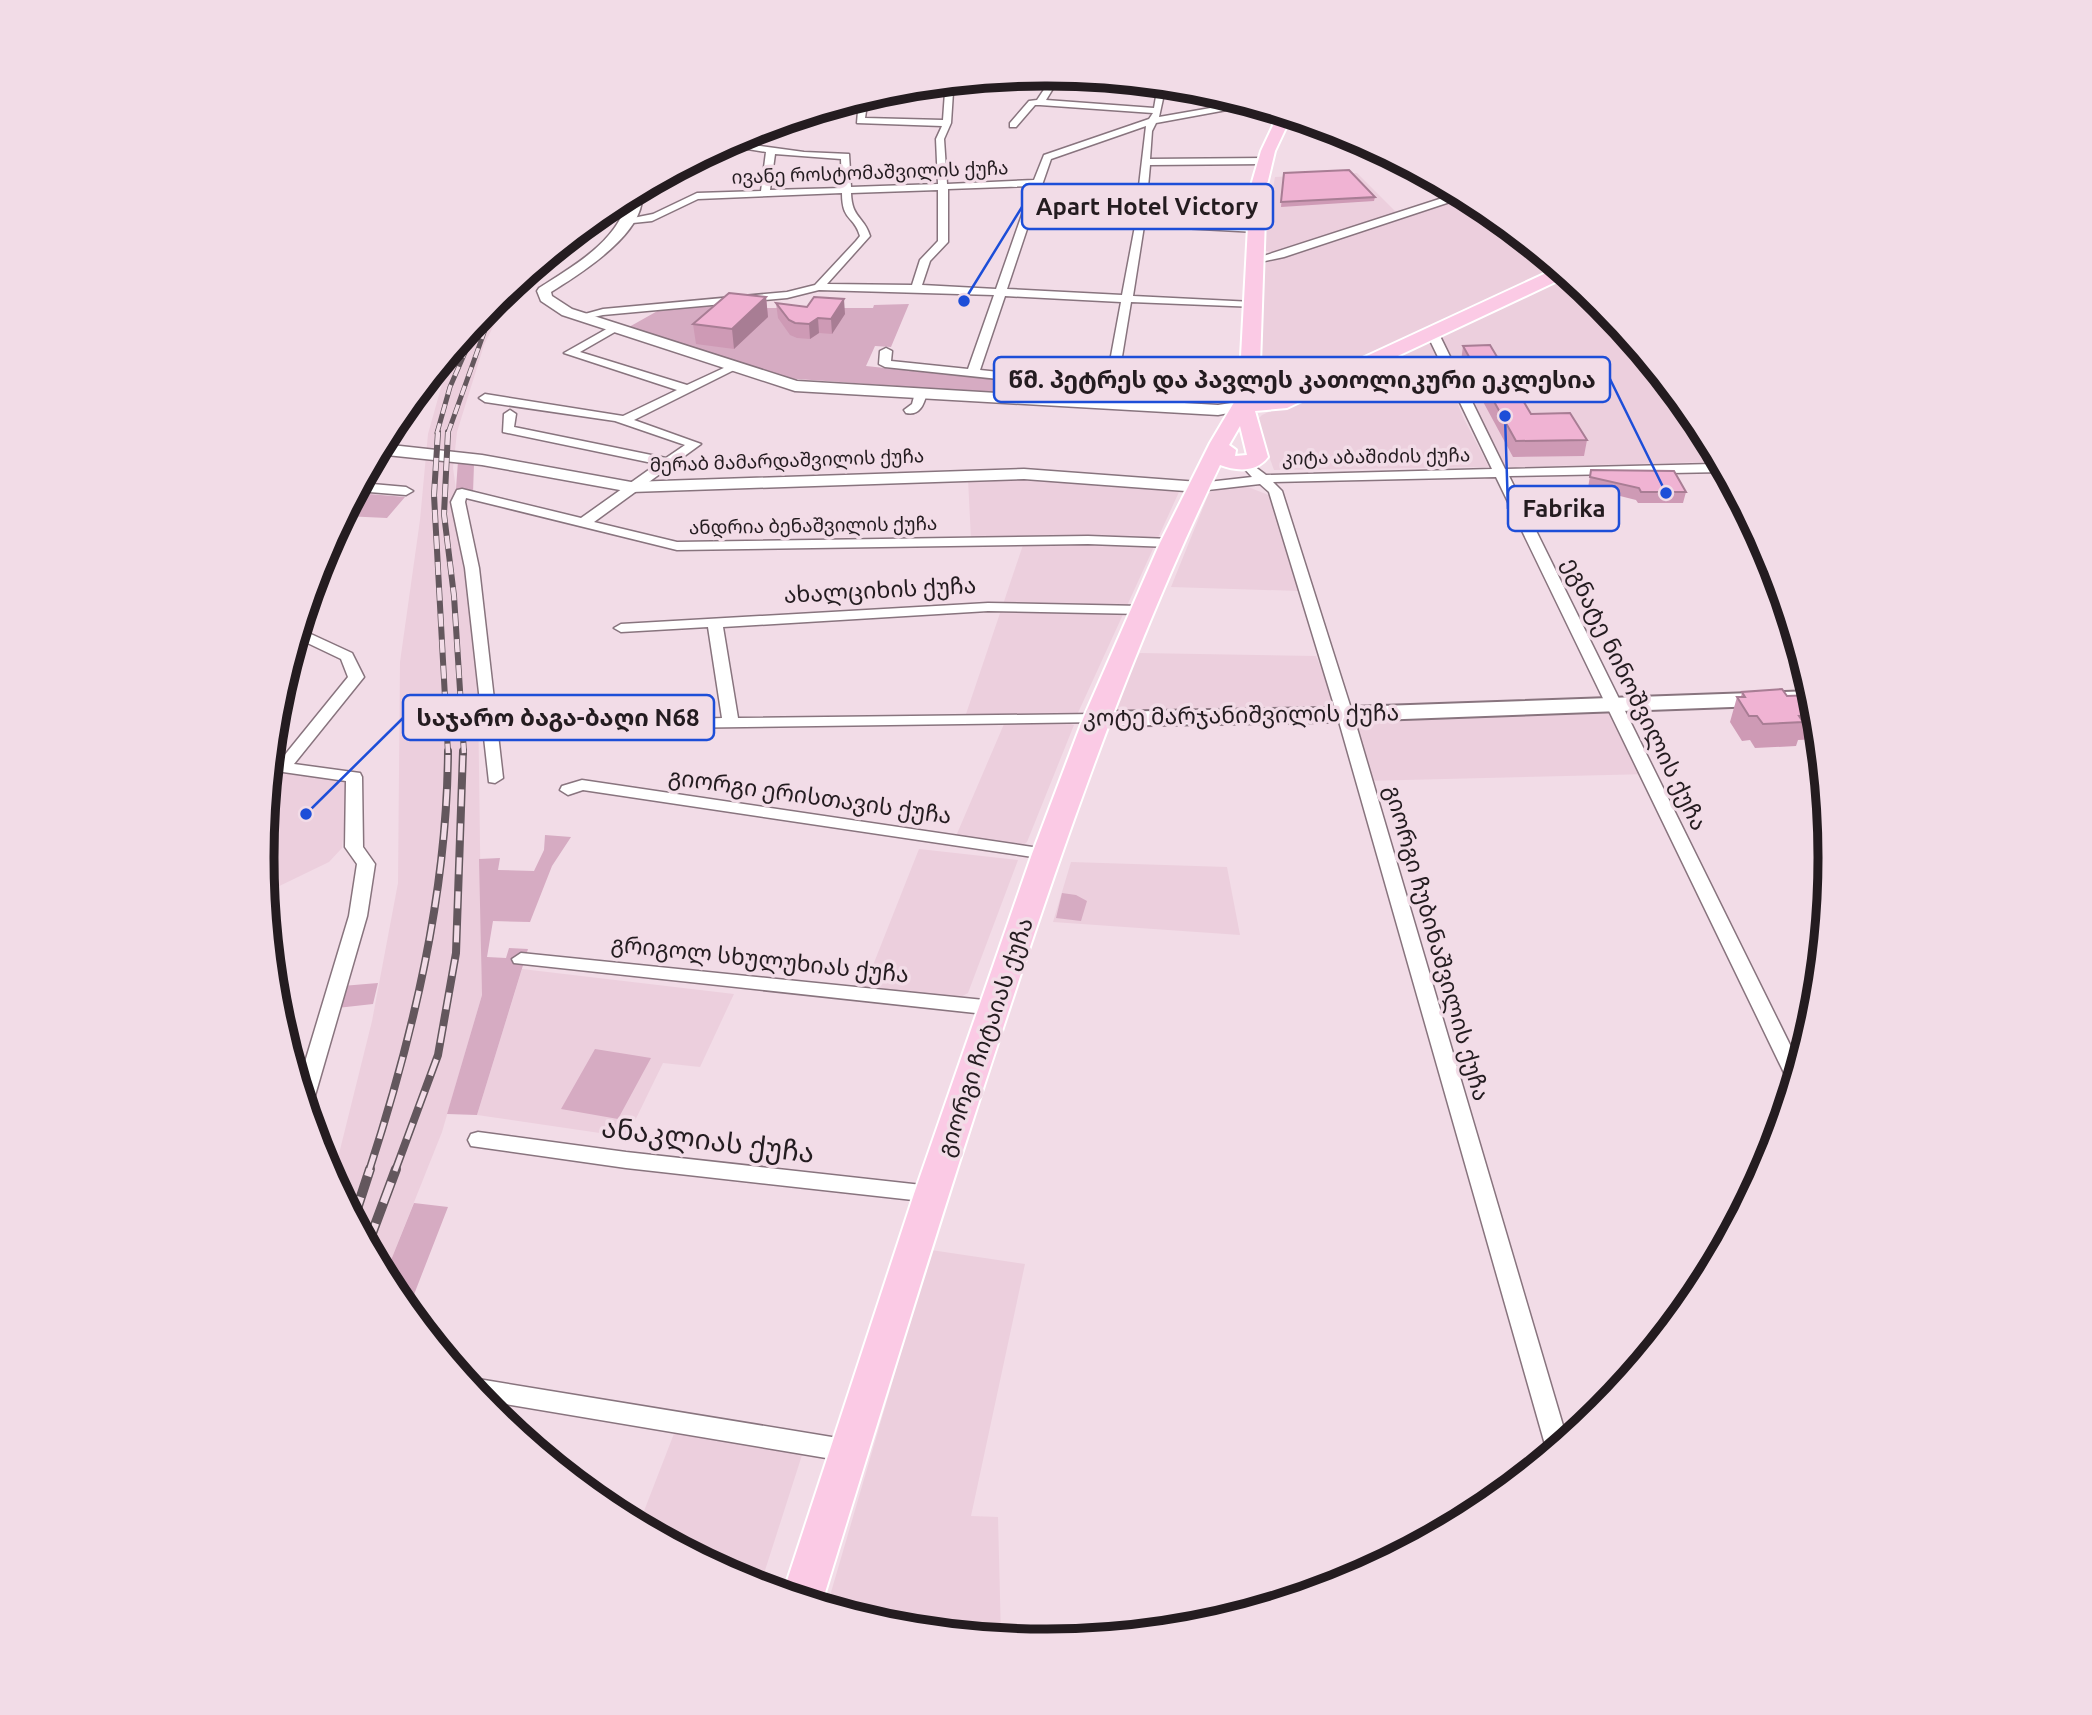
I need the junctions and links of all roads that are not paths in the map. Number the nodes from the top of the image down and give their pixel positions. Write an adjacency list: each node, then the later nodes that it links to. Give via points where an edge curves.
1 (1050, 86): 4 (street)
2 (949, 92): 8 (street)
3 (1160, 94): 7 (street)
4 (1040, 102): 7 (street); 10 (street, via 1031,103)
5 (1225, 107): 7 (street)
6 (862, 108): 8 (street, via 860,121)
7 (1156, 116): 14 (street, via 1148,131); 15 (street, via 1053,152)
8 (947, 123): 16 (street, via 940,139)
9 (1282, 123): 13 (main road)
10 (1013, 125)
11 (745, 147): 12 (street)
12 (771, 150): 17 (street, via 846,156); 18 (street)
13 (1266, 161): 14 (street); 24 (main road, via 1258,189)
14 (1146, 162): 23 (street)
15 (1037, 183): 16 (street, ივანე როსტომაშვილის ქუჩა); 21 (street)
16 (942, 187): 17 (street, ივანე როსტომაშვილის ქუჩა); 28 (street, via 943,243 925,260)
17 (847, 191): 18 (street, ივანე როსტომაშვილის ქუჩა); 27 (street, via 847,210 866,236)
18 (765, 194): 22 (street, ივანე როსტომაშვილის ქუჩა, via 697,196 665,215)
19 (1448, 199): 25 (street)
20 (632, 207): 22 (street)
21 (1026, 217): 23 (street); 30 (street)
22 (627, 222): 29 (street, via 587,263)
23 (1140, 223): 24 (street); 31 (street)
24 (1257, 229): 25 (main road)
25 (1256, 260): 32 (main road)
26 (1554, 276): 35 (main road)
27 (819, 287): 28 (street); 33 (street, via 787,295)
28 (916, 288): 30 (street)
29 (544, 291): 33 (street, via 546,298)
30 (1000, 292): 31 (street); 38 (street)
31 (1128, 299): 32 (street); 41 (street)
32 (1253, 305): 44 (main road)
33 (580, 317): 34 (street)
34 (614, 329): 37 (street); 39 (street, via 570,353)
35 (1432, 332): 44 (main road, via 1285,402); 52 (street, ეგნატე ნინოშვილის ქუჩა)
36 (886, 351): 38 (street, via 885,364)
37 (732, 368): 39 (street); 40 (street, via 795,386)
38 (973, 372): 41 (street)
39 (687, 389): 46 (street)
40 (921, 393): 41 (street); 43 (street, via 918,406)
41 (1109, 395): 44 (street); 44 (street, via 1227,401)
42 (485, 398): 46 (street)
43 (910, 410)
44 (1241, 412): 47 (main road, გიორგი ჩიტაიას ქუჩა); 49 (main road)
45 (510, 414): 50 (street, via 508,429)
46 (624, 420): 50 (street, via 695,444)
47 (1223, 447): 49 (main road, via 1224,459); 55 (main road, გიორგი ჩიტაიას ქუჩა)
48 (391, 450): 54 (street, მერაბ მამარდაშვილის ქუჩა, via 482,460)
49 (1253, 458): 53 (street); 55 (main road)
50 (667, 462): 54 (street)
51 (1711, 467): 52 (street, კიტა აბაშიძის ქუჩა)
52 (1500, 473): 53 (street, კიტა აბაშიძის ქუჩა); 67 (street, ეგნატე ნინოშვილის ქუჩა)
53 (1265, 480): 55 (street, კიტა აბაშიძის ქუჩა); 68 (street, გიორგი ჩუბინაშვილის ქუჩა, via 1275,491)
54 (631, 486): 55 (street, მერაბ მამარდაშვილის ქუჩა, via 1024,474); 58 (street)
55 (1199, 487): 59 (main road, გიორგი ჩიტაიას ქუჩა)
56 (369, 488): 57 (street)
57 (406, 491)
58 (584, 523): 59 (street, ანდრია ბენაშვილის ქუჩა, via 677,546 1088,540); 72 (street, ანდრია ბენაშვილის ქუჩა, via 463,493 457,502 472,568)
59 (1171, 543): 60 (main road, გიორგი ჩიტაიას ქუჩა)
60 (1142, 610): 61 (street, ახალციხის ქუჩა, via 988,607); 69 (main road, გიორგი ჩიტაიას ქუჩა)
61 (715, 622): 62 (street, ახალციხის ქუჩა); 71 (street)
62 (621, 628)
63 (307, 637): 64 (street)
64 (319, 643): 65 (street); 78 (street, via 347,656 356,677 283,767 354,777 354,847 366,864 358,916)
65 (305, 644)
66 (1801, 698): 67 (main road, კოტე მარჯანიშვილის ქუჩა)
67 (1616, 705): 68 (main road, კოტე მარჯანიშვილის ქუჩა); 77 (street, ეგნატე ნინოშვილის ქუჩა)
68 (1345, 714): 69 (main road, კოტე მარჯანიშვილის ქუჩა); 82 (street, გიორგი ჩუბინაშვილის ქუჩა)
69 (1096, 719): 71 (street, კოტე მარჯანიშვილის ქუჩა); 74 (main road, გიორგი ჩიტაიას ქუჩა)
70 (669, 723): 71 (street, კოტე მარჯანიშვილის ქუჩა)
71 (731, 723)
72 (495, 778)
73 (568, 790): 74 (street, გიორგი ერისთავის ქუჩა, via 582,785)
74 (1046, 854): 76 (main road, გიორგი ჩიტაიას ქუჩა)
75 (521, 959): 76 (street, გრიგოლ სხულუხიას ქუჩა)
76 (994, 1008): 80 (main road, გიორგი ჩიტაიას ქუჩა)
77 (1789, 1064)
78 (309, 1084)
79 (478, 1140): 80 (street, ანაკლიას ქუჩა)
80 (931, 1194): 83 (main road, გიორგი ჩიტაიას ქუჩა)
81 (489, 1391): 83 (street)
82 (1554, 1439)
83 (850, 1451): 84 (main road, გიორგი ჩიტაიას ქუჩა)
84 (805, 1590)

